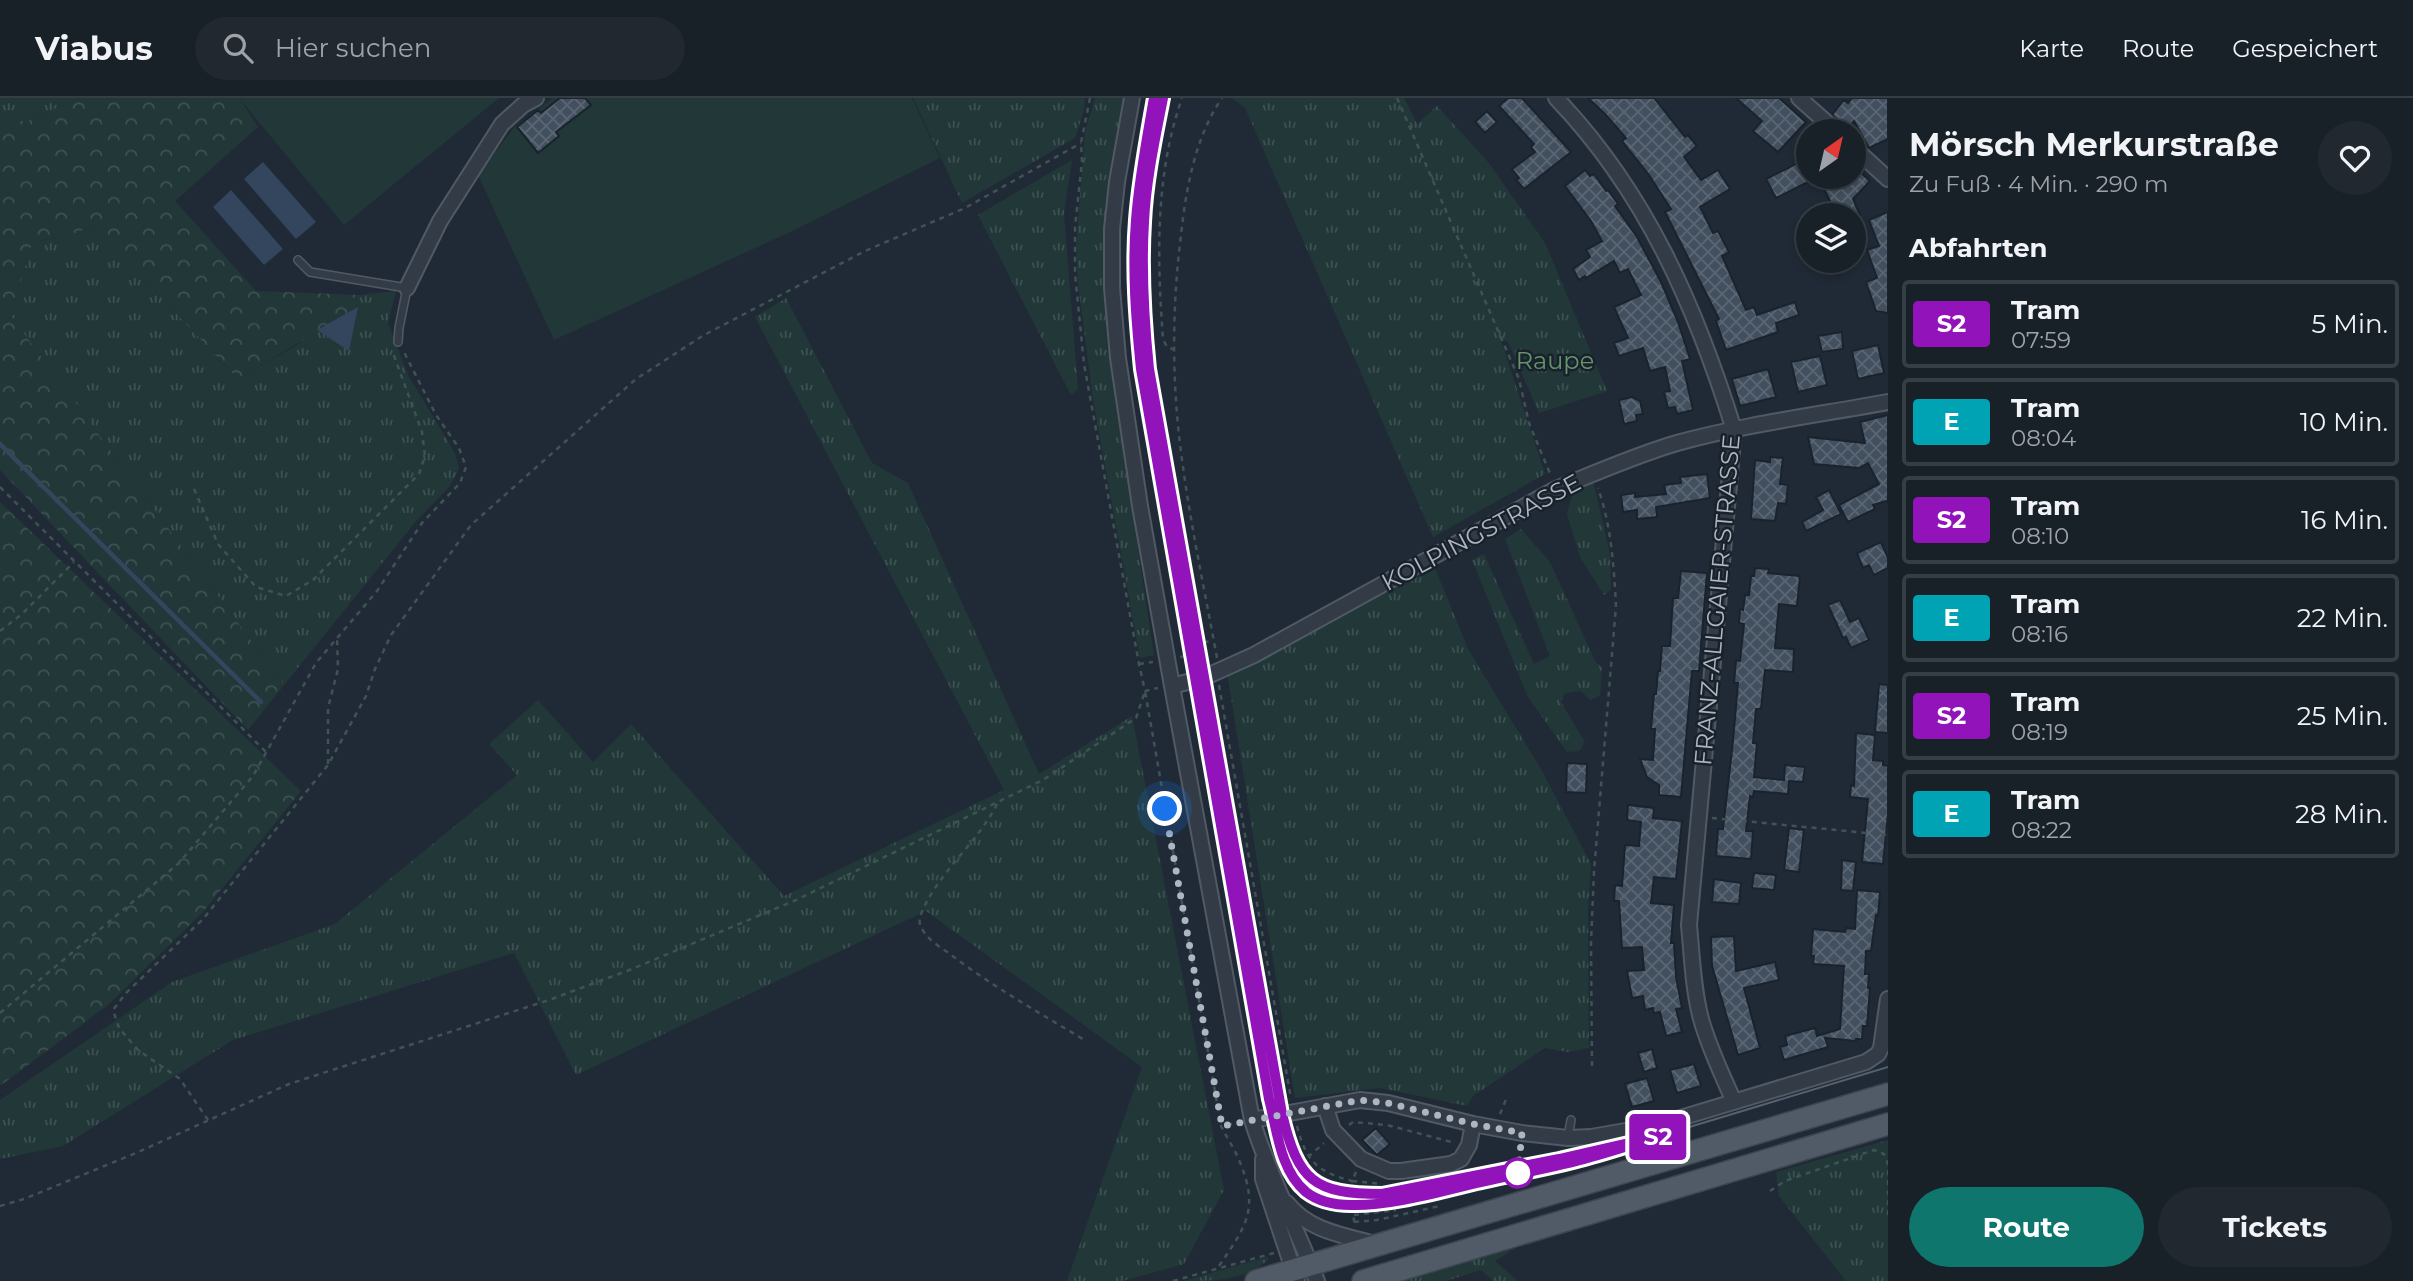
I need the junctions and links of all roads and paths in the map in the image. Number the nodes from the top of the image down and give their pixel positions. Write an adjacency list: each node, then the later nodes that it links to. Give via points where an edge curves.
1 (536, 98): 14 (street, via 502,124 440,221)
2 (1090, 98): 10 (path)
3 (1132, 98): 27 (street, via 1112,229 1112,288 1128,425)
4 (1182, 98): 16 (path, via 1164,167 1160,233 1163,339)
5 (1222, 98): 16 (path, via 1202,138 1190,177 1175,281)
6 (1397, 98): 22 (path, via 1519,379 1529,423)
7 (1556, 98): 18 (street, FRANZ-ALLGAIER-STRASSE, via 1634,197 1664,252 1693,311)
8 (1799, 98): 9 (street)
9 (1823, 119)
10 (1081, 143): 28 (path, via 1075,274 1084,364); 30 (path, via 965,208 865,251 704,335 636,379 471,525 391,635 366,696)
11 (1866, 159): 12 (street)
12 (1888, 179)
13 (298, 260): 14 (lane, via 310,272)
14 (407, 288): 15 (lane)
15 (398, 342): 21 (path, via 392,351 422,432 425,456 419,474 313,580 286,596 256,587 218,544); 25 (path, via 466,467 460,483 422,523 377,591)
16 (1175, 350): 26 (path, via 1178,426)
17 (1888, 402): 18 (street, KOLPINGSTRASSE)
18 (1734, 430): 19 (street, KOLPINGSTRASSE, via 1675,444); 32 (street, FRANZ-ALLGAIER-STRASSE)
19 (1593, 474): 22 (street, KOLPINGSTRASSE); 38 (path, via 1604,505 1615,568 1616,606 1594,871)
20 (0, 487): 23 (path)
21 (194, 489)
22 (1556, 489): 26 (street, KOLPINGSTRASSE)
23 (74, 562): 24 (path); 29 (path)
24 (0, 631)
25 (337, 636): 29 (path, via 316,663); 30 (path, via 338,669 328,708)
26 (1219, 671): 27 (street, KOLPINGSTRASSE); 42 (path)
27 (1172, 686): 43 (street)
28 (1145, 691): 31 (path, via 1136,718); 48 (path)
29 (267, 753): 35 (path, via 178,864)
30 (328, 765): 45 (path, via 203,919 113,1010 119,1028 138,1050 180,1079)
31 (997, 804): 36 (path, via 931,896 919,916 920,927 976,974); 45 (path, via 796,900 632,969 289,1084)
32 (1698, 816): 33 (path); 40 (street, FRANZ-ALLGAIER-STRASSE, via 1689,925 1693,975 1700,1017)
33 (1888, 835)
34 (1888, 999): 37 (street)
35 (0, 1013)
36 (1086, 1041)
37 (1885, 1049): 40 (street, via 1866,1062)
38 (1592, 1066)
39 (1888, 1094): 61 (main road)
40 (1734, 1101): 50 (street, via 1627,1132)
41 (1325, 1105): 42 (street); 46 (street, via 1360,1100 1388,1103); 49 (street)
42 (1294, 1112): 43 (street); 52 (path)
43 (1252, 1120): 48 (path); 51 (street)
44 (1571, 1120): 50 (lane)
45 (209, 1121): 56 (path)
46 (1473, 1124): 50 (street); 53 (street)
47 (1888, 1124): 67 (main road)
48 (1222, 1126): 63 (path, via 1240,1160 1250,1210)
49 (1336, 1134): 52 (path); 53 (street, via 1361,1159 1389,1171); 53 (path, via 1353,1122 1387,1125 1455,1143)
50 (1568, 1138)
51 (1263, 1155): 55 (street); 62 (street, via 1263,1179)
52 (1308, 1157): 58 (path, via 1327,1173 1352,1181)
53 (1461, 1159)
54 (1770, 1191): 59 (path, via 1785,1181 1874,1150 1884,1154 1888,1164)
55 (1282, 1196): 61 (street, via 1314,1226); 64 (street)
56 (0, 1206)
57 (1396, 1210): 58 (path)
58 (1353, 1215): 60 (path)
59 (1888, 1219)
60 (1354, 1222)
61 (1378, 1245): 64 (main road)
62 (1286, 1250): 63 (path); 64 (street)
63 (1219, 1267): 65 (path)
64 (1304, 1274): 66 (main road)
65 (1173, 1281)
66 (1256, 1281)
67 (1363, 1281)

